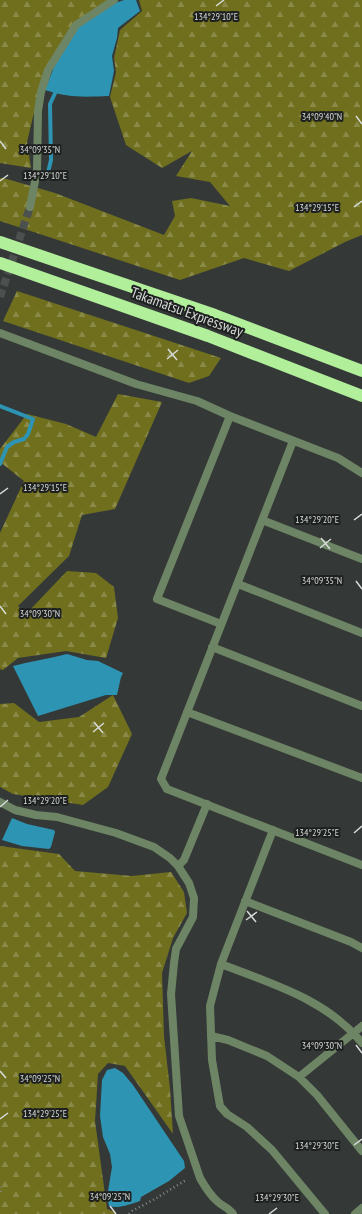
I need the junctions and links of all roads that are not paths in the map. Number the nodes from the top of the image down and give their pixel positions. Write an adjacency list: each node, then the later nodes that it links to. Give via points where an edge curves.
1 (114, 0): 2 (street, via 76,25 48,70 38,111 37,171)
2 (30, 207)
3 (0, 242): 6 (highway, Takamatsu Expressway, via 215,315)
4 (0, 263): 7 (highway, Takamatsu Expressway, via 208,336)
5 (0, 333): 8 (street, via 136,384 197,400)
6 (362, 371)
7 (362, 396)
8 (230, 416): 9 (street); 14 (street, via 157,599)
9 (293, 441): 10 (street, via 338,458); 11 (street)
10 (362, 473)
11 (262, 520): 12 (street); 13 (street)
12 (362, 559)
13 (238, 584): 14 (street); 15 (street)
14 (221, 624): 16 (street)
15 (362, 633)
16 (212, 647): 17 (street); 18 (street)
17 (362, 706)
18 (187, 712): 19 (street); 21 (street, via 161,779 167,789)
19 (362, 778)
20 (0, 802): 24 (street, via 15,810 57,817 116,833 154,847)
21 (207, 804): 22 (street); 24 (street, via 184,860)
22 (273, 830): 23 (street); 25 (street)
23 (362, 865)
24 (178, 866): 35 (street, via 189,883 194,898 193,917 176,949 171,994 179,1116 200,1178 217,1202)
25 (245, 901): 26 (street); 27 (street)
26 (362, 948)
27 (221, 964): 29 (street, via 301,996 324,1009); 30 (street, via 210,1006)
28 (362, 1026): 29 (street)
29 (354, 1033): 31 (street); 32 (street)
30 (211, 1036): 32 (street, via 267,1056); 36 (street, via 212,1060 220,1106 272,1150)
31 (362, 1043)
32 (299, 1077): 33 (street, via 317,1095)
33 (362, 1151)
34 (362, 1208): 37 (street)
35 (233, 1214)
36 (325, 1214)
37 (355, 1214)

